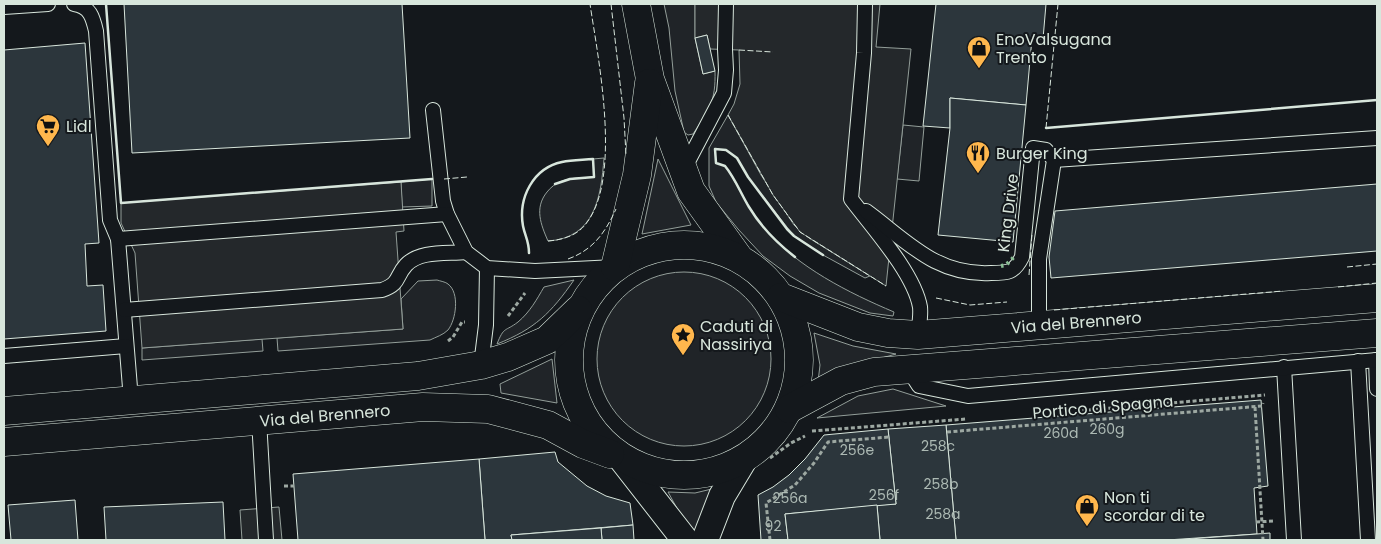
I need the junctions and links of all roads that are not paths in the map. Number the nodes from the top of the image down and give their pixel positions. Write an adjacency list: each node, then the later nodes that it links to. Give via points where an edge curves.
1 (48, 4): 6 (lane)
2 (74, 4): 14 (lane, via 82,5 92,15 96,31 110,220)
3 (636, 4): 7 (main road)
4 (726, 4): 11 (lane, via 724,93)
5 (866, 4): 12 (lane)
6 (4, 6)
7 (650, 79): 11 (main road); 17 (main road, via 637,175)
8 (433, 110): 13 (lane)
9 (1377, 138): 10 (lane)
10 (1054, 160): 12 (lane, King Drive, via 1046,150 1034,148 1022,257 1008,272 984,274 943,266 922,255); 23 (lane, via 1039,259)
11 (684, 169): 16 (main road, via 691,191)
12 (851, 199): 25 (lane, via 890,249 916,293 920,310)
13 (447, 214): 14 (lane); 15 (lane)
14 (118, 239): 22 (lane)
15 (466, 252): 18 (lane); 22 (lane, via 420,256 406,265 393,286 382,290)
16 (739, 258): 17 (main road, via 712,248 683,244 655,248); 19 (main road, via 764,276)
17 (615, 267): 18 (lane, via 535,271); 21 (main road, via 593,289)
18 (487, 268): 30 (lane, via 486,325)
19 (781, 297): 25 (main road, Via del Brennero, via 858,327); 36 (main road, via 795,326 800,354 798,382)
20 (1377, 298): 23 (main road, Via del Brennero)
21 (581, 307): 30 (main road, Via del Brennero, via 547,340); 40 (main road, via 571,336 568,366 571,386 580,412 596,437)
22 (124, 310): 26 (lane)
23 (1039, 326): 25 (main road, Via del Brennero)
24 (1377, 332): 32 (main road, Via del Brennero)
25 (918, 335)
26 (126, 346): 27 (lane); 34 (lane)
27 (4, 356)
28 (1376, 360): 29 (lane); 33 (lane)
29 (1358, 361): 31 (lane); 46 (lane)
30 (481, 365): 34 (main road, Via del Brennero, via 418,376)
31 (1284, 367): 32 (lane, via 968,396 919,386); 45 (lane)
32 (908, 369): 36 (main road, Via del Brennero, via 874,372 841,381)
33 (1377, 389)
34 (130, 400): 35 (main road, Via del Brennero)
35 (35, 409): 37 (main road, Via del Brennero); 39 (street, Via del Brennero, via 8,417)
36 (789, 409): 41 (main road)
37 (4, 411)
38 (259, 420): 39 (main road, Via del Brennero); 40 (main road, Via del Brennero, via 423,407 488,409 548,425 583,444); 42 (lane)
39 (8, 438)
40 (621, 458): 41 (main road, via 642,469 665,475 692,476); 43 (street)
41 (754, 461): 44 (street, via 722,496)
42 (266, 540)
43 (685, 540)
44 (705, 540)
45 (1294, 540)
46 (1368, 540)

